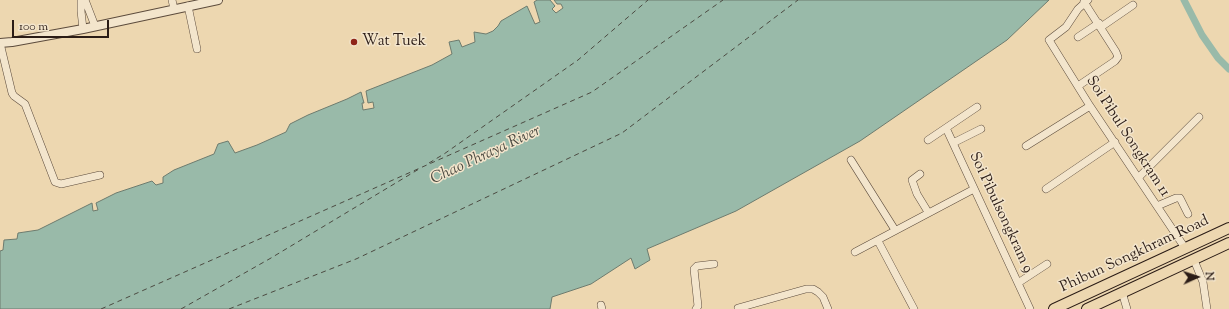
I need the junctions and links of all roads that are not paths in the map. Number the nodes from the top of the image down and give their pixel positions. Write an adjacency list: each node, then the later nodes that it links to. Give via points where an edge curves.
1 (81, 0): 11 (street)
2 (85, 0): 10 (street)
3 (172, 0): 8 (street)
4 (218, 0): 7 (street)
5 (1086, 1): 9 (street); 15 (street, Soi Pibul Songkram 11, via 1066,27 1049,40)
6 (1133, 5): 9 (street)
7 (188, 6): 8 (street); 14 (street)
8 (174, 9): 10 (street)
9 (1100, 25): 12 (street); 15 (street, via 1118,57)
10 (95, 26): 11 (street)
11 (83, 29): 13 (street)
12 (1078, 37)
13 (0, 43): 27 (street, via 12,92 25,104 55,182 61,184)
14 (197, 49)
15 (1078, 86): 16 (street, Soi Pibul Songkram 11)
16 (1090, 106): 22 (street, Soi Pibul Songkram 11); 24 (street)
17 (977, 108): 19 (street)
18 (1199, 117): 28 (street)
19 (946, 128): 21 (street); 23 (street, Soi Pibulsongkram 9)
20 (981, 129): 23 (street)
21 (928, 140)
22 (1115, 142): 28 (street, Soi Pibul Songkram 11); 30 (street)
23 (953, 143): 29 (street, Soi Pibulsongkram 9)
24 (1026, 146)
25 (851, 160): 35 (street)
26 (920, 174): 32 (street, via 912,180)
27 (100, 175)
28 (1138, 178): 31 (street, Soi Pibul Songkram 11)
29 (974, 189): 32 (street); 43 (street, Soi Pibulsongkram 9)
30 (1046, 189)
31 (1157, 206): 33 (street, via 1180,198); 38 (street, Soi Pibul Songkram 11)
32 (928, 212): 35 (street)
33 (1188, 214)
34 (1229, 228): 38 (main road, Phibun Songkhram Road)
35 (896, 230): 36 (street)
36 (878, 240): 39 (street); 48 (street)
37 (1229, 243): 40 (main road, Phibun Songkhram Road)
38 (1185, 248): 50 (main road, Phibun Songkhram Road)
39 (855, 252)
40 (1194, 260): 44 (main road, Phibun Songkhram Road); 53 (street, via 1203,282)
41 (714, 264): 46 (street, via 697,266 694,269 698,306)
42 (1047, 264): 43 (street)
43 (1018, 283): 49 (street, Soi Pibulsongkram 9)
44 (1122, 292): 51 (main road, Phibun Songkhram Road); 52 (street)
45 (738, 308): 47 (street, via 813,289 823,297)
46 (696, 309)
47 (828, 309)
48 (914, 309)
49 (1030, 309)
50 (1054, 309)
51 (1087, 309)
52 (1127, 309)
53 (1207, 309)

